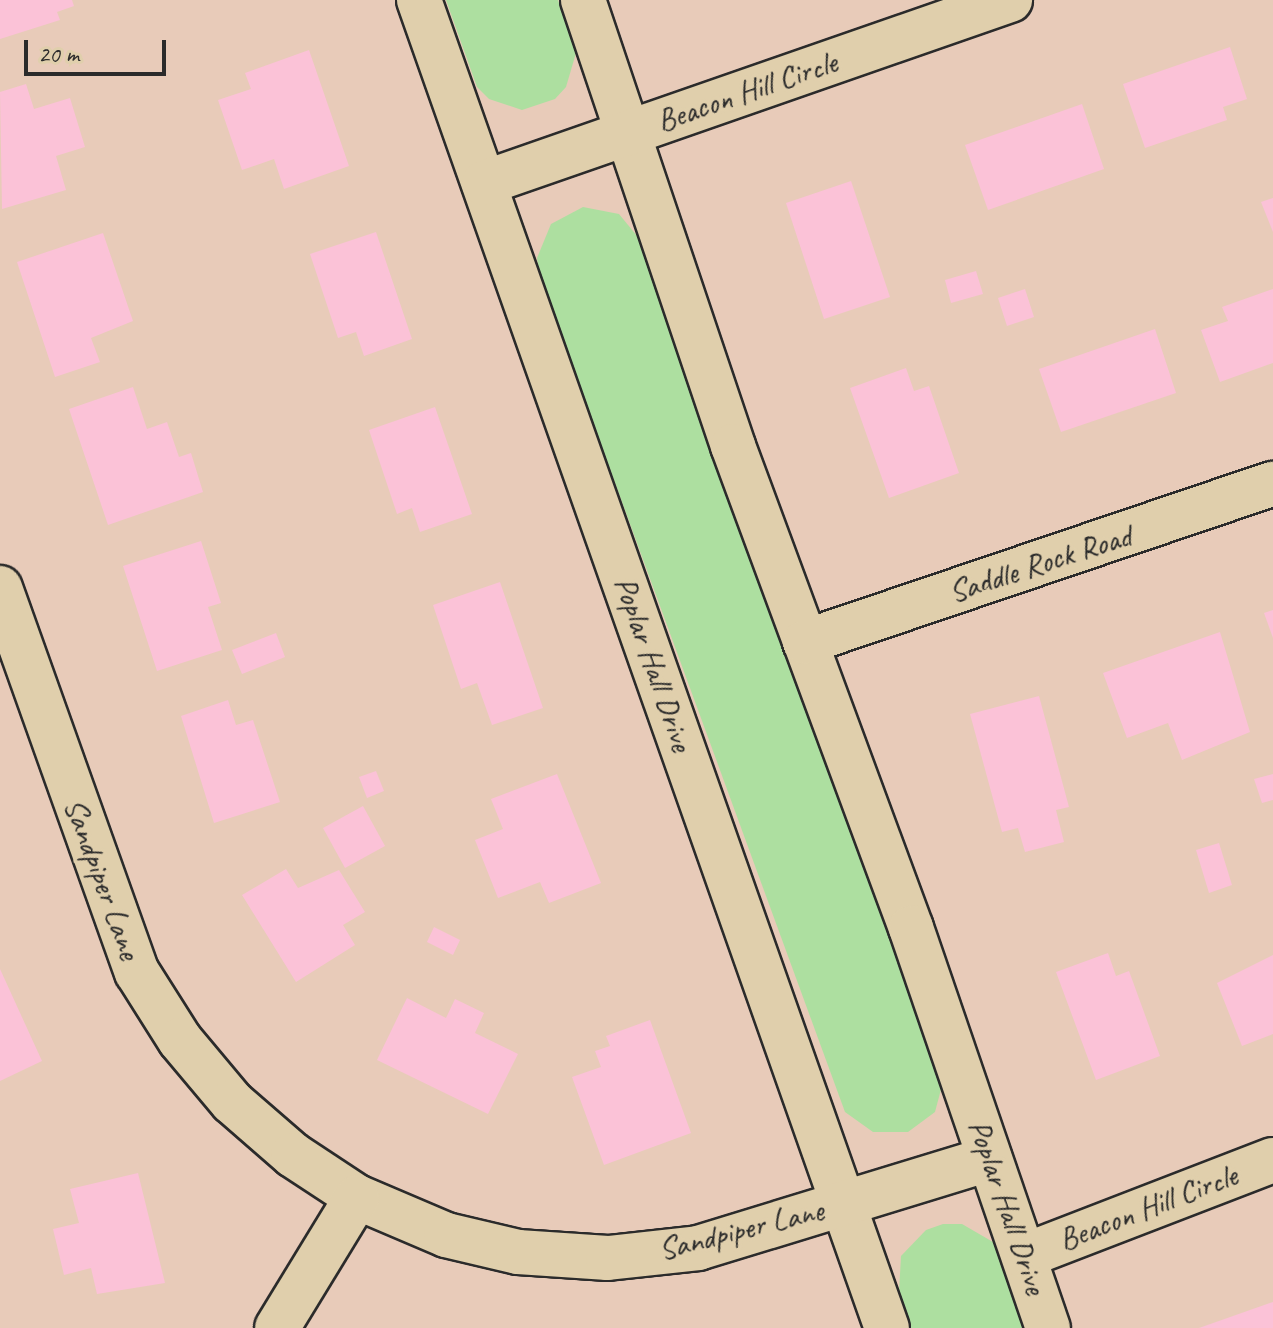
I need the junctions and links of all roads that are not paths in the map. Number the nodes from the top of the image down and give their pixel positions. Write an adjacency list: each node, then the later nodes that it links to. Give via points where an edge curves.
1 (419, 0): 5 (street, Poplar Hall Drive)
2 (583, 0): 4 (street, Poplar Hall Drive)
3 (1010, 0): 4 (street, Beacon Hill Circle)
4 (628, 133): 5 (street, Beacon Hill Circle); 8 (street, Poplar Hall Drive)
5 (484, 183): 12 (street, Poplar Hall Drive)
6 (1273, 484): 8 (street, Saddle Rock Road)
7 (0, 588): 11 (street, Sandpiper Lane, via 137,972 180,1040 232,1102 293,1155)
8 (805, 642): 9 (street, Poplar Hall Drive)
9 (990, 1159): 12 (street, Sandpiper Lane); 13 (street, Poplar Hall Drive)
10 (1273, 1160): 13 (street, Beacon Hill Circle)
11 (357, 1197): 12 (street, Sandpiper Lane, via 446,1235 518,1252 608,1258 698,1248); 14 (street)
12 (843, 1205): 15 (street, Poplar Hall Drive)
13 (1024, 1256): 16 (street, Poplar Hall Drive)
14 (277, 1328)
15 (887, 1328)
16 (1048, 1328)

